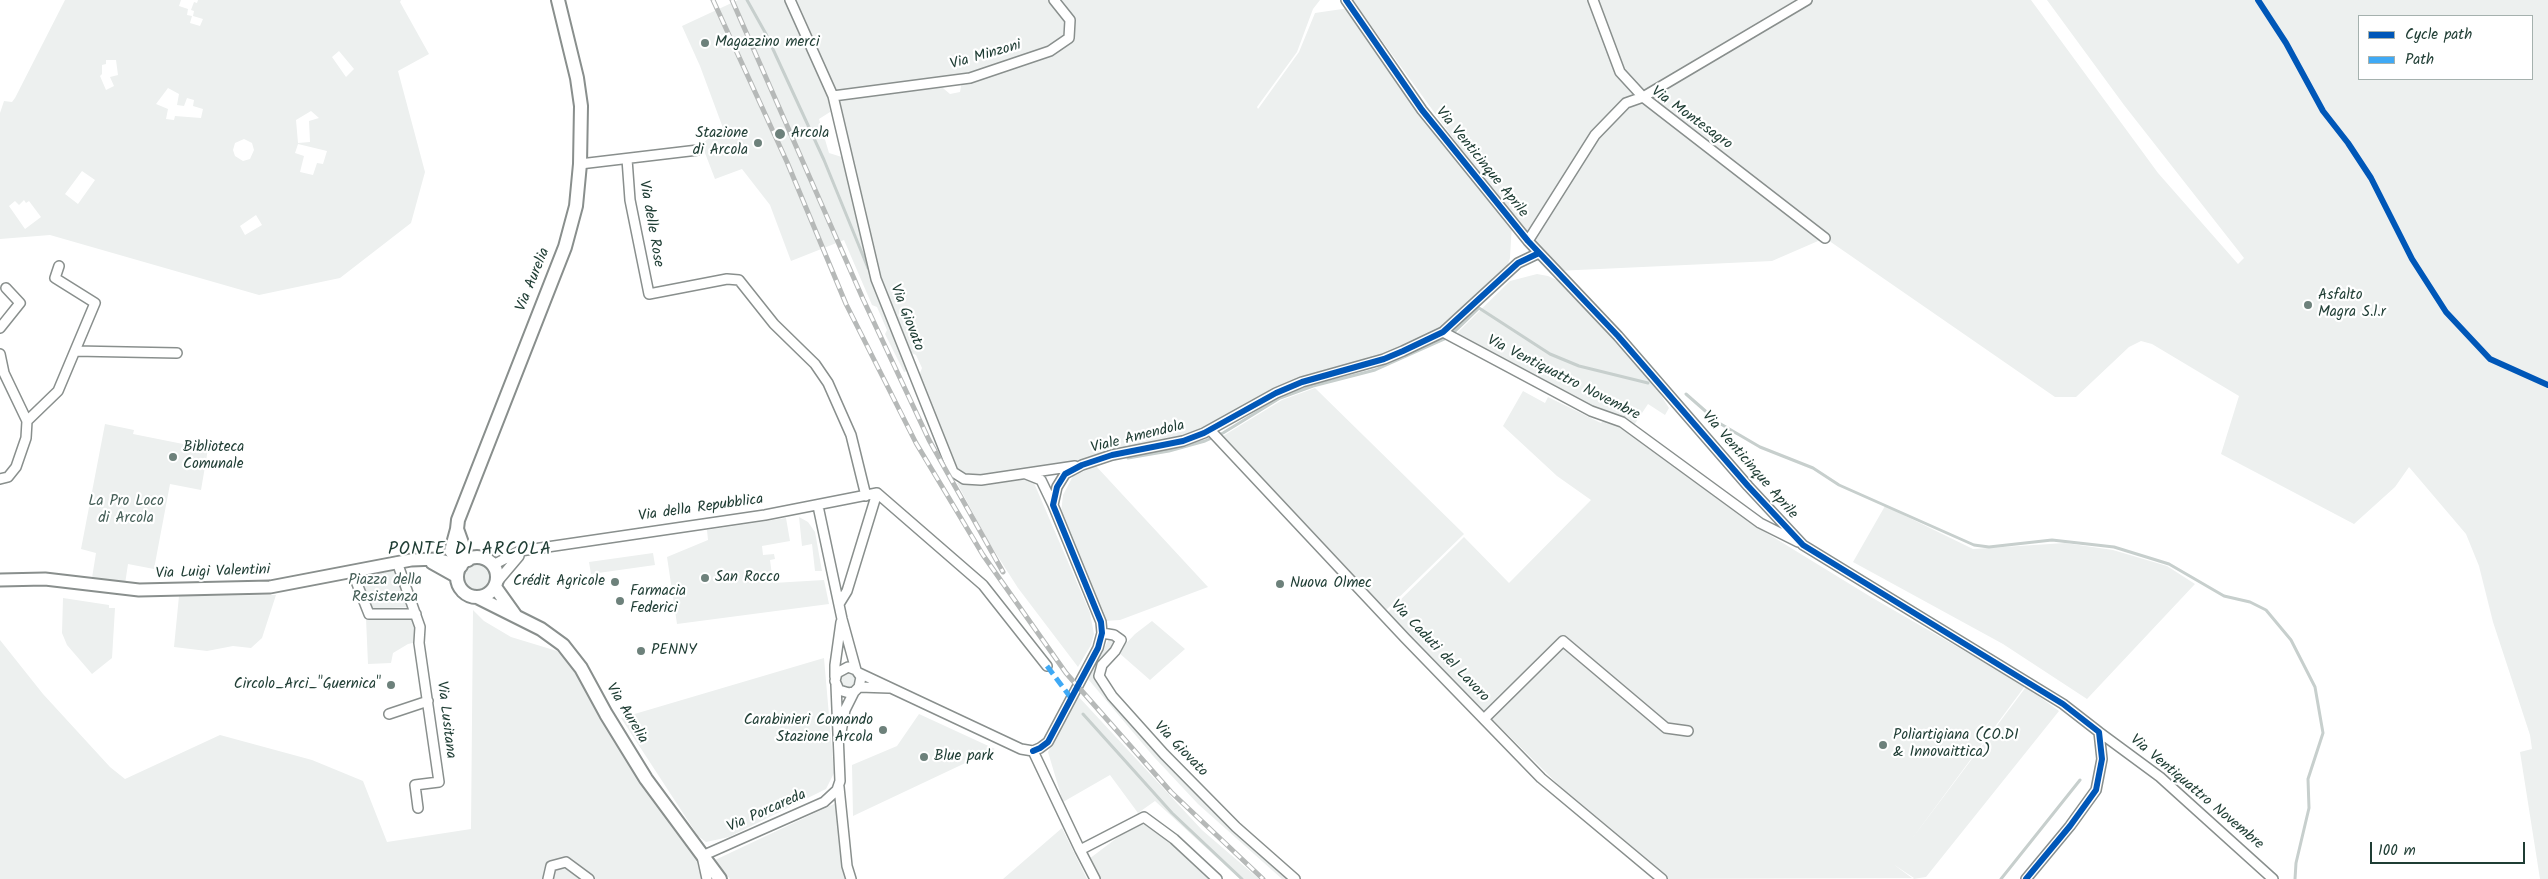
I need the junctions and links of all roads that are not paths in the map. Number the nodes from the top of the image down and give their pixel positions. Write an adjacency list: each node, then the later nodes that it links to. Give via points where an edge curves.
1 (558, 0): 11 (main road, Via Aurelia, via 579,92)
2 (790, 0): 7 (street)
3 (1054, 0): 7 (street, Via Minzoni, via 1070,20 1069,38 1050,51 970,78)
4 (1346, 0): 13 (street, Via Venticinque Aprile, via 1422,110)
5 (1594, 0): 8 (street, via 1620,72)
6 (1807, 0): 8 (street)
7 (834, 96): 25 (street, Via Giovato, via 876,279 948,462 958,477 964,479)
8 (1643, 97): 12 (street, Via Montesagro); 13 (street, Via Montesagro, via 1626,103 1596,135)
9 (698, 150): 10 (street)
10 (628, 158): 11 (street); 28 (street, Via delle Rose, via 630,200 649,294 734,278 743,283 757,304 815,364 828,383 851,435)
11 (580, 164): 31 (main road, Via Aurelia, via 570,235 494,424)
12 (1825, 238)
13 (1528, 241): 14 (street, Via Venticinque Aprile)
14 (1539, 253): 18 (street, Viale Amendola, via 1518,263); 32 (street, Via Venticinque Aprile, via 1618,336)
15 (59, 266): 19 (street, via 55,278 95,303)
16 (6, 288): 17 (street, via 20,303)
17 (0, 328)
18 (1445, 333): 23 (street, Viale Amendola, via 1384,359 1276,392); 32 (street, Via Ventiquattro Novembre, via 1591,411 1622,422 1760,524)
19 (75, 351): 20 (street); 22 (street, via 58,391)
20 (177, 353)
21 (0, 354): 22 (street, via 4,373)
22 (28, 421): 26 (street, via 16,466 8,476)
23 (1211, 431): 24 (street, Viale Amendola, via 1183,441 1112,455); 55 (street, Via Caduti del Lavoro)
24 (1082, 465): 25 (street, Via Giovato); 29 (street, Viale Amendola, via 1065,474 1057,487)
25 (1026, 474): 29 (street, via 1041,480)
26 (0, 479)
27 (877, 494): 28 (street, Via della Repubblica); 43 (street, via 847,591); 48 (street, via 983,585)
28 (866, 496): 30 (street, Via della Repubblica)
29 (1053, 505): 47 (street, via 1101,622)
30 (818, 506): 34 (street, Via della Repubblica); 43 (street)
31 (457, 529): 33 (main road, Via Aurelia); 38 (main road)
32 (1802, 545): 57 (street, Via Venticinque Aprile, via 2063,704)
33 (452, 548): 35 (street, Via Luigi Valentini); 38 (main road)
34 (529, 549): 37 (street, Via della Repubblica); 41 (street, via 516,558)
35 (424, 558): 36 (street, Via Luigi Valentini); 38 (street, Via Luigi Valentini)
36 (397, 562): 39 (street, Via Luigi Valentini); 44 (street, Via Lusitana)
37 (493, 565): 38 (main road, via 482,558); 41 (main road)
38 (462, 567): 42 (main road, via 463,591)
39 (352, 571): 40 (street, Via Luigi Valentini, via 270,587 139,590 62,580); 44 (street, via 368,614)
40 (0, 580)
41 (496, 584): 42 (main road, via 488,594); 45 (main road)
42 (477, 597): 45 (main road, Via Aurelia)
43 (839, 604): 46 (street)
44 (416, 614): 53 (street, Via Lusitana)
45 (515, 615): 63 (main road, Via Aurelia, via 563,646 581,668 646,779)
46 (842, 619): 49 (street); 50 (street, via 835,665)
47 (1102, 632): 59 (street, via 1098,648 1048,742); 71 (street, Via Giovato, via 1121,640 1102,665 1099,676 1112,696 1236,828)
48 (1046, 666)
49 (858, 671): 50 (street, via 844,668); 51 (street); 52 (street, via 861,677)
50 (836, 681): 52 (street, via 843,692); 58 (street)
51 (890, 688): 52 (street); 59 (street, via 1021,749)
52 (857, 690): 58 (street, via 845,710)
53 (428, 701): 54 (street, via 413,709); 61 (street, Via Lusitana, via 439,782 415,785)
54 (389, 714)
55 (1484, 719): 56 (street, via 1563,642 1666,728); 72 (street, Via Caduti del Lavoro, via 1541,778)
56 (1688, 730)
57 (2099, 732): 73 (street, via 2102,759 2096,790); 74 (street, Via Ventiquattro Novembre, via 2160,777)
58 (839, 742): 60 (street)
59 (1033, 751): 62 (street)
60 (839, 787): 63 (street, Via Porcareda, via 824,802); 68 (street)
61 (418, 808)
62 (1080, 850): 69 (street); 70 (street, via 1144,817 1174,839)
63 (702, 856): 66 (street); 67 (main road, Via Aurelia)
64 (548, 879): 65 (street, via 551,866 566,862)
65 (589, 879)
66 (707, 879)
67 (720, 879)
68 (851, 879)
69 (1096, 879)
70 (1217, 879)
71 (1295, 879)
72 (1662, 879)
73 (2026, 879)
74 (2273, 879)

